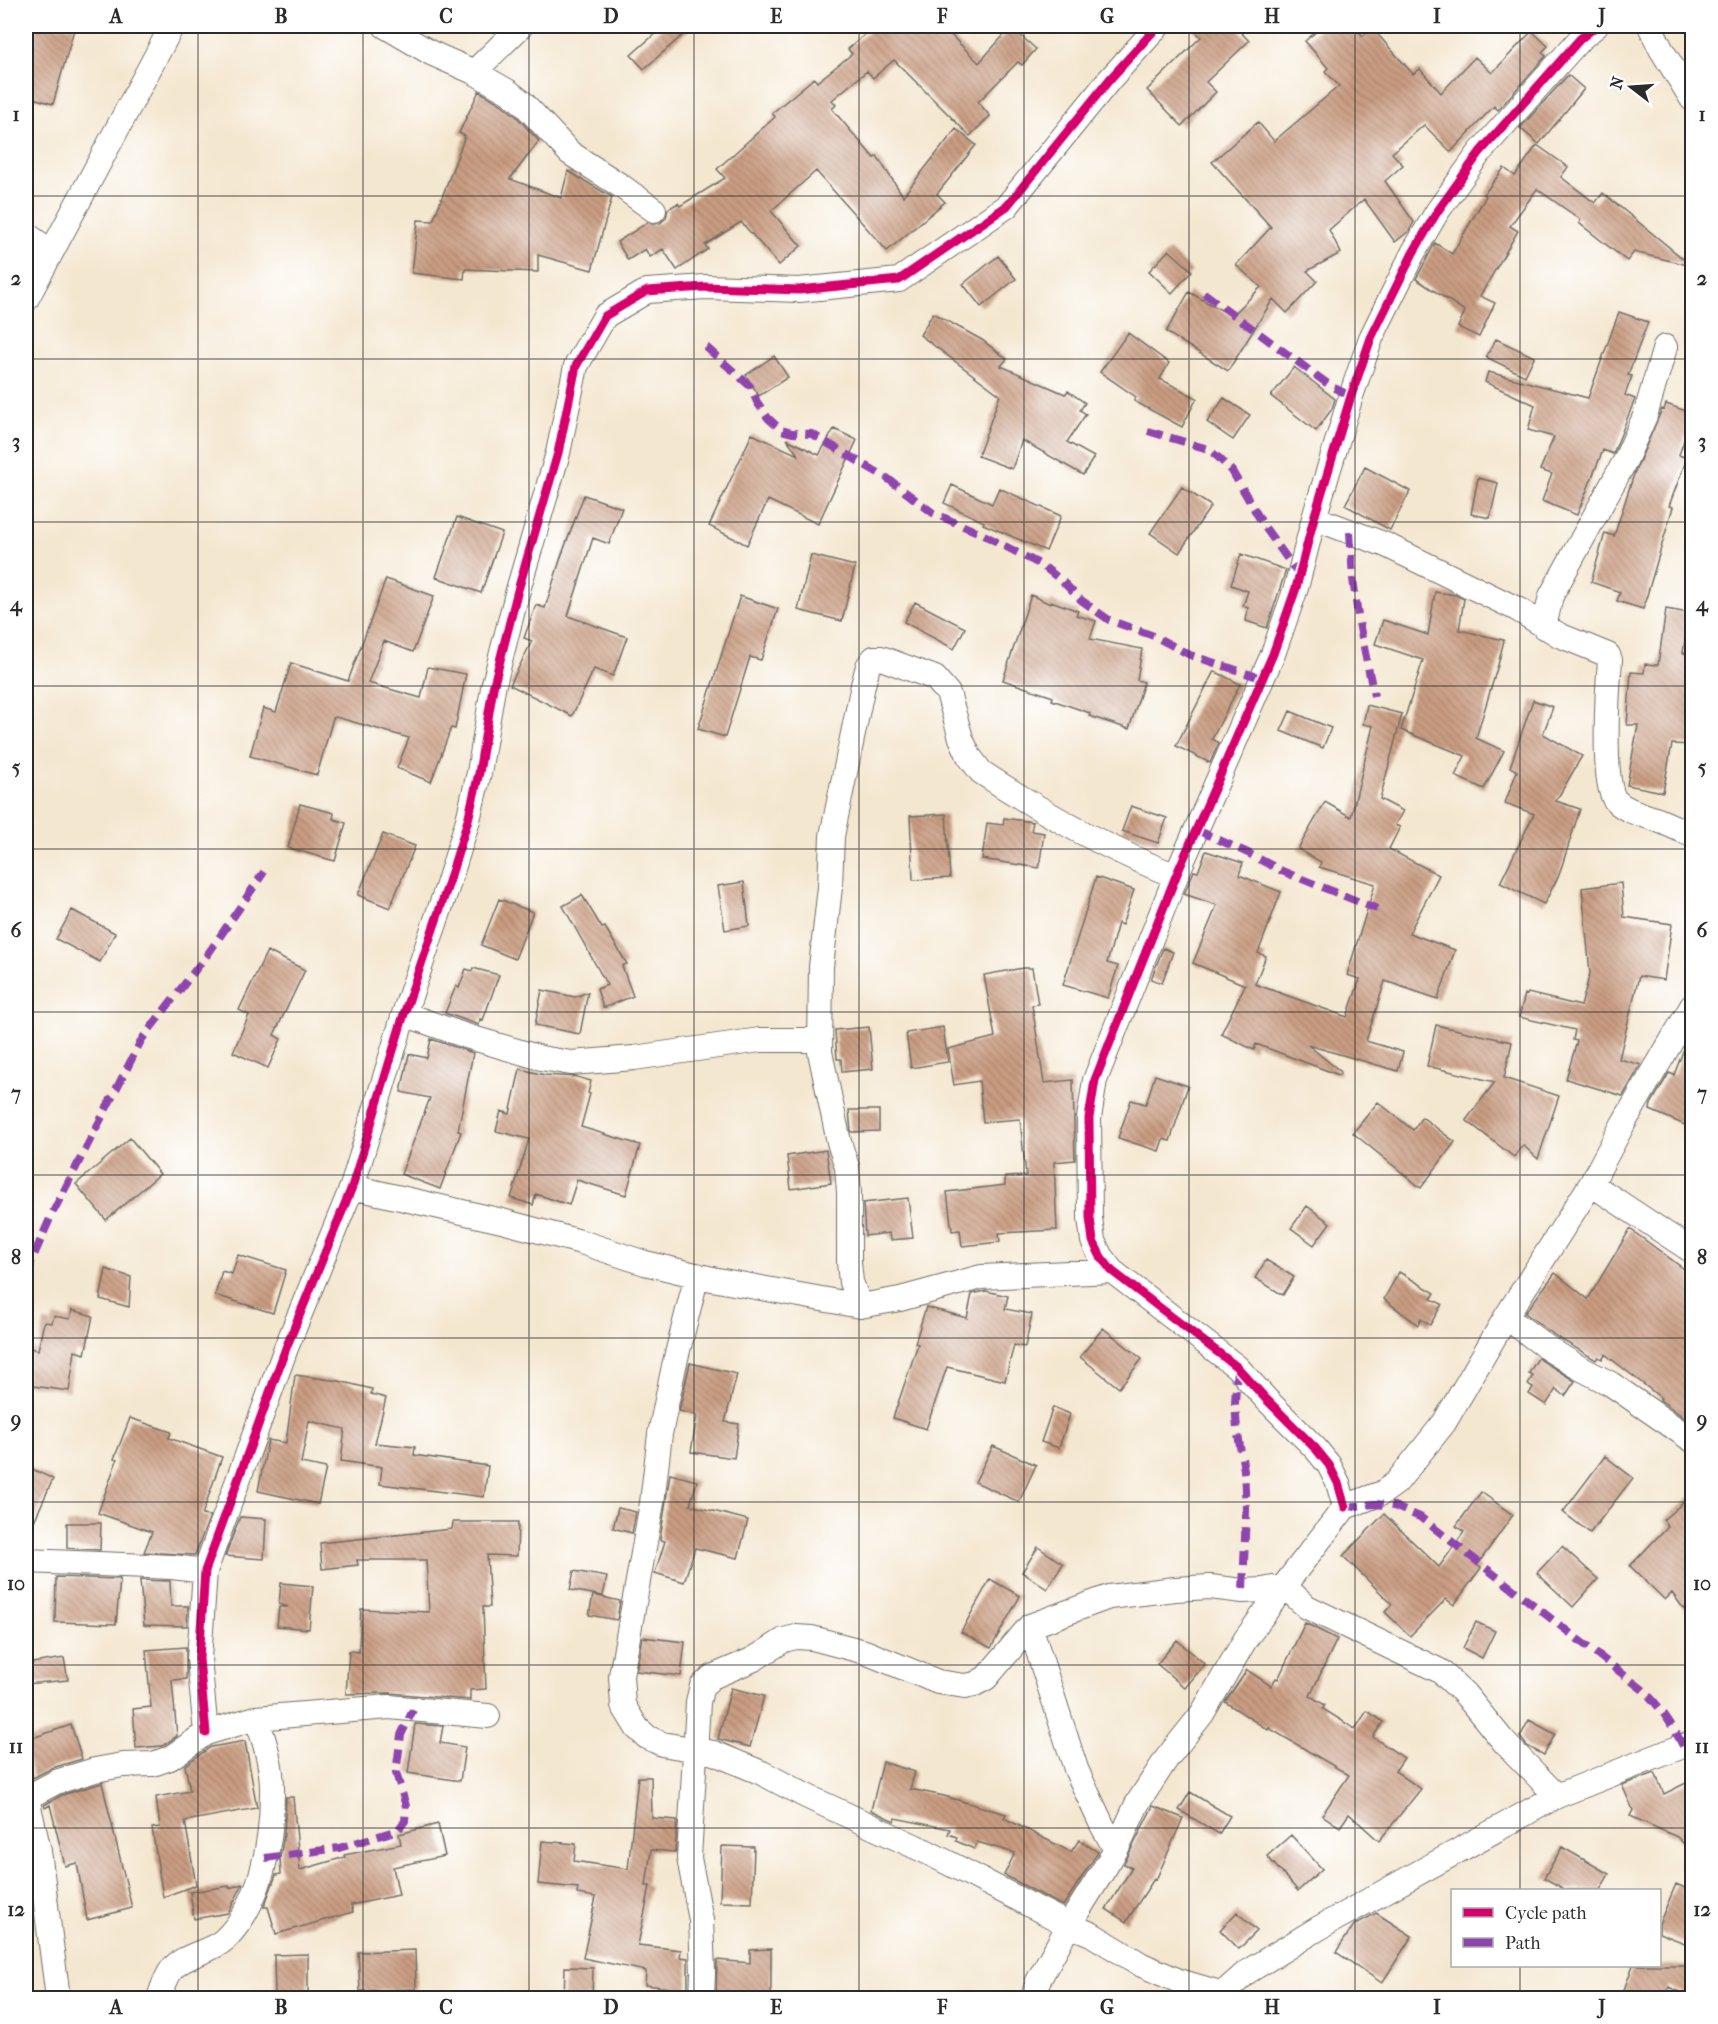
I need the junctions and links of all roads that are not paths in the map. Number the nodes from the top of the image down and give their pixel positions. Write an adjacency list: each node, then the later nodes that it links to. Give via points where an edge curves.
1 (172, 26): 11 (street)
2 (385, 26): 7 (street)
3 (521, 26): 7 (street)
4 (1158, 26): 19 (street, via 1007,206 899,280 799,290 705,287 647,291 605,316 576,366 558,453 492,688 468,820)
5 (1596, 26): 14 (street, via 1480,152 1413,253 1371,338)
6 (1650, 26): 8 (street)
7 (474, 72): 9 (street, via 523,103 570,153)
8 (1692, 99)
9 (654, 210)
10 (26, 234): 11 (street)
11 (51, 252): 12 (street)
12 (26, 300)
13 (1665, 347): 15 (street, via 1645,416 1625,461 1551,596)
14 (1314, 518): 15 (street, via 1386,545 1517,609); 17 (street, via 1296,588 1264,679)
15 (1544, 627): 16 (street, via 1608,655 1608,781 1615,801)
16 (1692, 835)
17 (1176, 876): 20 (street, via 1096,841 981,772 961,738 948,693 935,678 874,658 868,666 858,705 832,836 821,967); 24 (street, via 1095,1080 1089,1118 1090,1218 1093,1241)
18 (1692, 1005): 21 (street)
19 (404, 1014): 20 (street, via 466,1036 571,1063 760,1040); 22 (street)
20 (820, 1040): 26 (street, via 838,1142 847,1167 849,1262)
21 (1591, 1184): 23 (street); 27 (street)
22 (352, 1187): 25 (street, via 501,1221); 31 (street, via 286,1348)
23 (1692, 1251)
24 (1112, 1271): 26 (street, via 981,1277); 29 (street, via 1237,1367 1316,1449 1338,1483)
25 (697, 1275): 26 (street); 38 (street, via 660,1434 652,1503 621,1676 622,1705 637,1728 662,1744)
26 (860, 1306)
27 (1506, 1317): 28 (street); 29 (street, via 1444,1423 1406,1472 1382,1493)
28 (1692, 1440)
29 (1345, 1507): 32 (street)
30 (26, 1561): 31 (street)
31 (205, 1571): 36 (street, via 199,1659)
32 (1284, 1586): 33 (street, via 1244,1591 1210,1587 1175,1589 1109,1597); 40 (street, via 1307,1607 1440,1671); 41 (street, via 1245,1640 1202,1714 1143,1795)
33 (1030, 1626): 38 (street, via 986,1678 965,1686 938,1682 865,1652 812,1638 784,1640 702,1686); 41 (street, via 1076,1769)
34 (488, 1716): 35 (street, via 389,1707)
35 (256, 1718): 36 (street); 45 (street, via 263,1735 273,1793 265,1858 254,1892 241,1918 224,1939 172,1969)
36 (206, 1733): 39 (street, via 170,1758 153,1764 94,1770)
37 (1692, 1744): 40 (street)
38 (696, 1749): 42 (street, via 762,1773); 46 (street, via 690,1858 701,1920)
39 (26, 1796): 44 (street, via 39,1851)
40 (1557, 1796): 43 (street, via 1319,1928 1247,1972)
41 (1116, 1850): 42 (street)
42 (1069, 1925): 43 (street, via 1142,1965); 47 (street, via 1038,1981)
43 (1220, 1996)
44 (58, 1998)
45 (159, 1998)
46 (702, 1998)
47 (1033, 1998)

